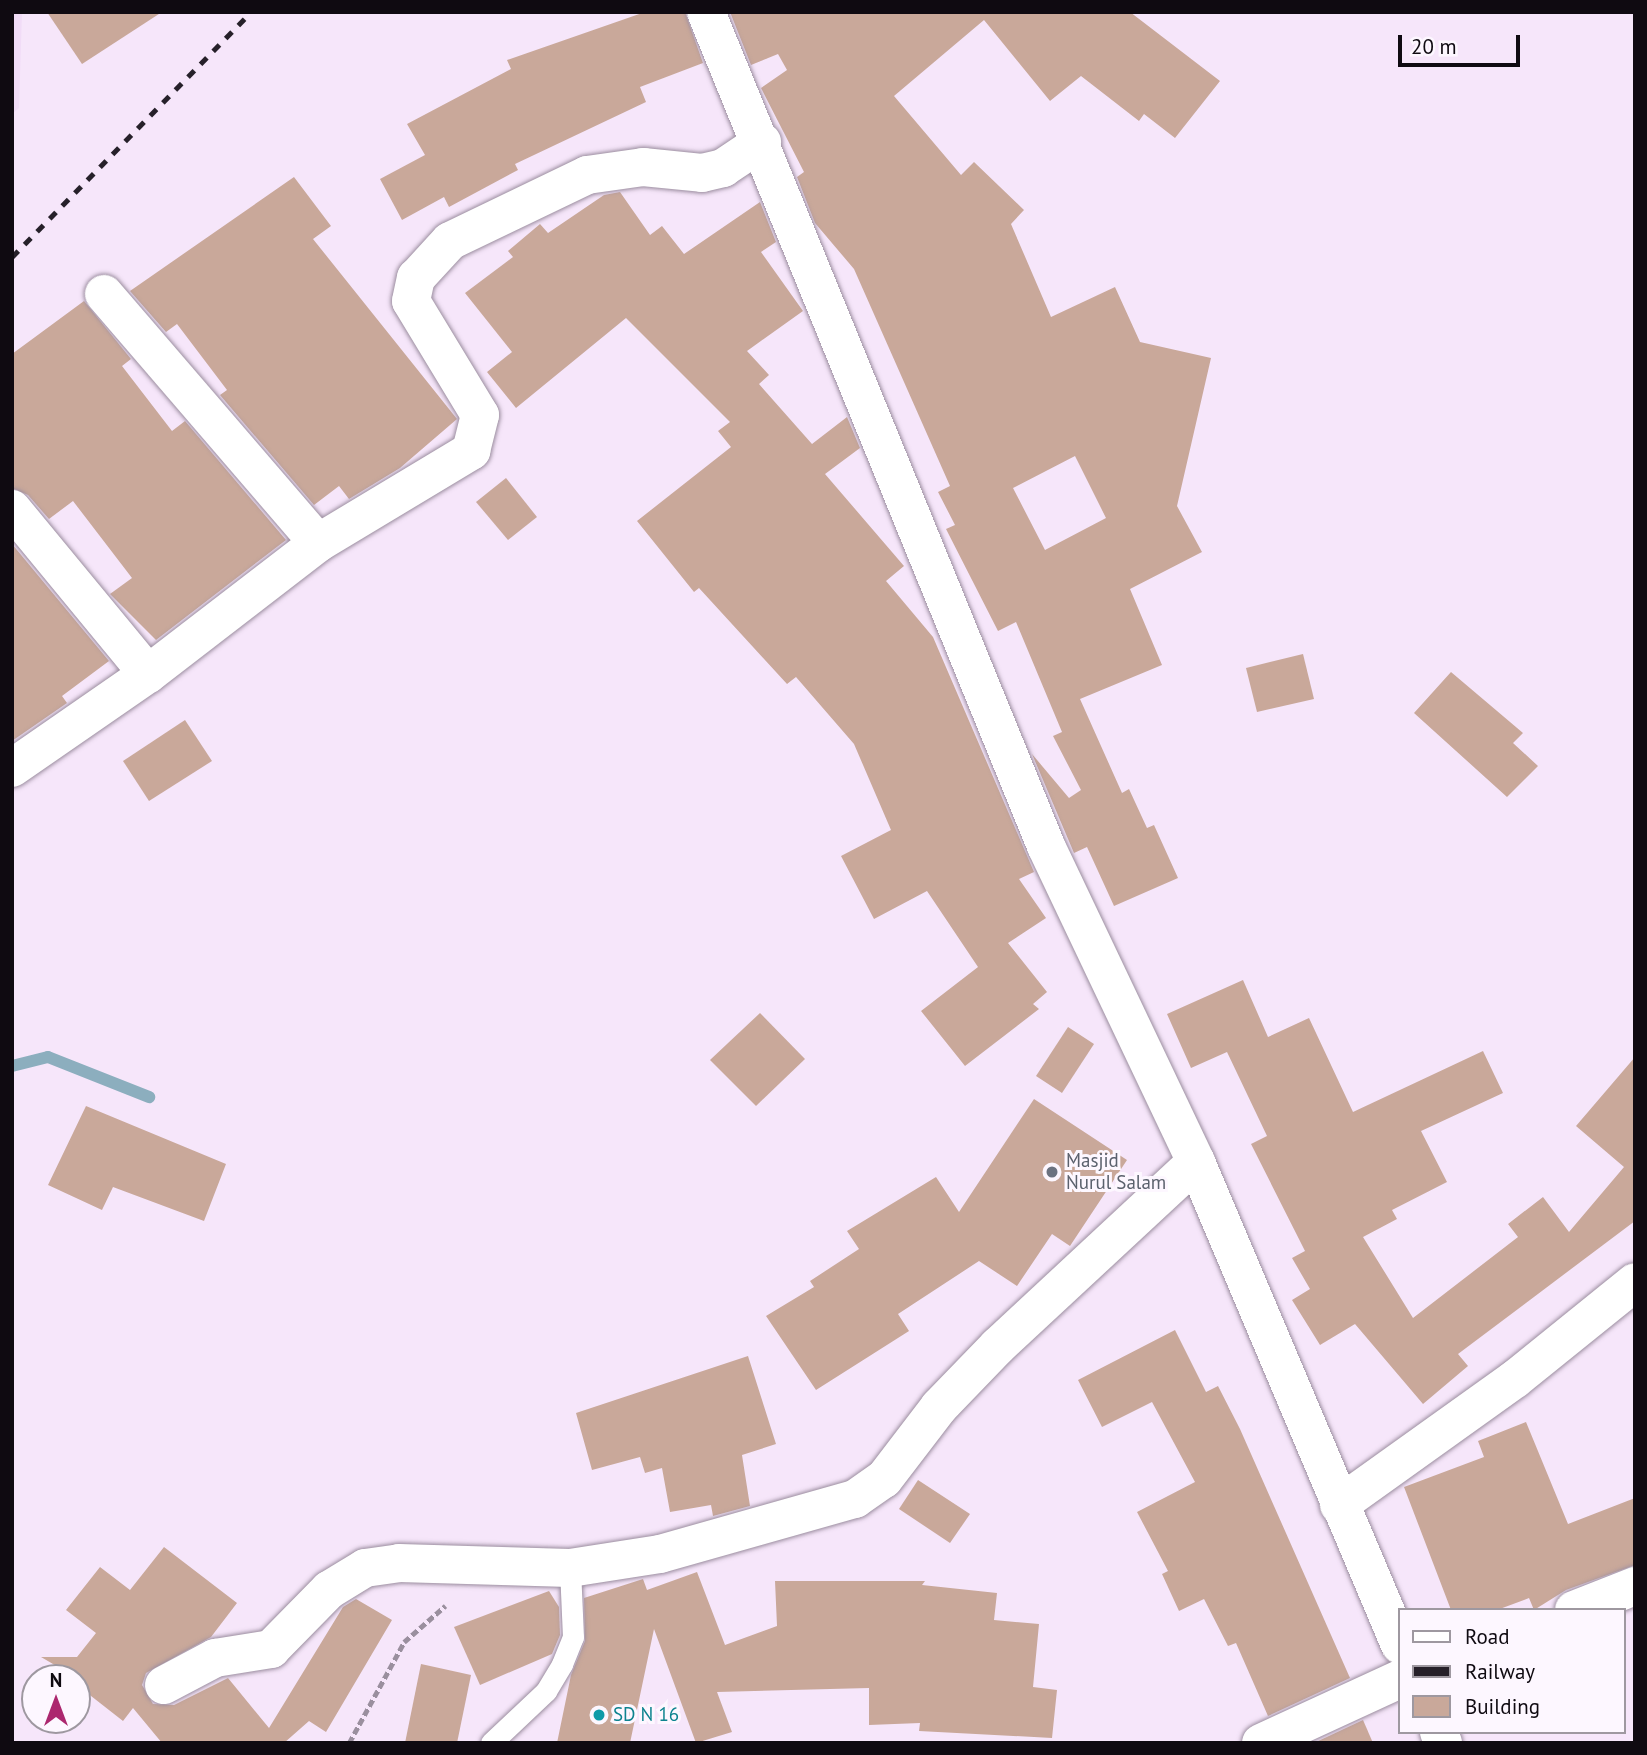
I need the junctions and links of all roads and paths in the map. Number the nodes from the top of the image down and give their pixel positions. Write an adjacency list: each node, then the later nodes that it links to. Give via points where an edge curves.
1 (706, 12): 2 (street)
2 (762, 142): 5 (street, via 723,168 702,173 643,167 587,175 450,241 416,278 411,301 471,396 480,433 471,451); 8 (street, via 1046,846)
3 (104, 294): 5 (street)
4 (12, 509): 6 (street)
5 (318, 543): 6 (street)
6 (148, 674): 7 (street)
7 (12, 768)
8 (1196, 1162): 10 (street); 11 (street, via 998,1346 939,1407 884,1479 855,1499 660,1554)
9 (1635, 1282): 10 (street, via 1515,1379)
10 (1339, 1505): 15 (street)
11 (570, 1568): 17 (street, via 399,1563 365,1568 329,1590 271,1649 215,1658); 19 (lane, via 573,1637 562,1664 546,1691)
12 (1635, 1586): 14 (street)
13 (453, 1602): 18 (path, via 429,1614 404,1642)
14 (1579, 1608)
15 (1398, 1640)
16 (1398, 1680): 20 (street)
17 (164, 1685)
18 (349, 1743)
19 (491, 1743)
20 (1261, 1743)

